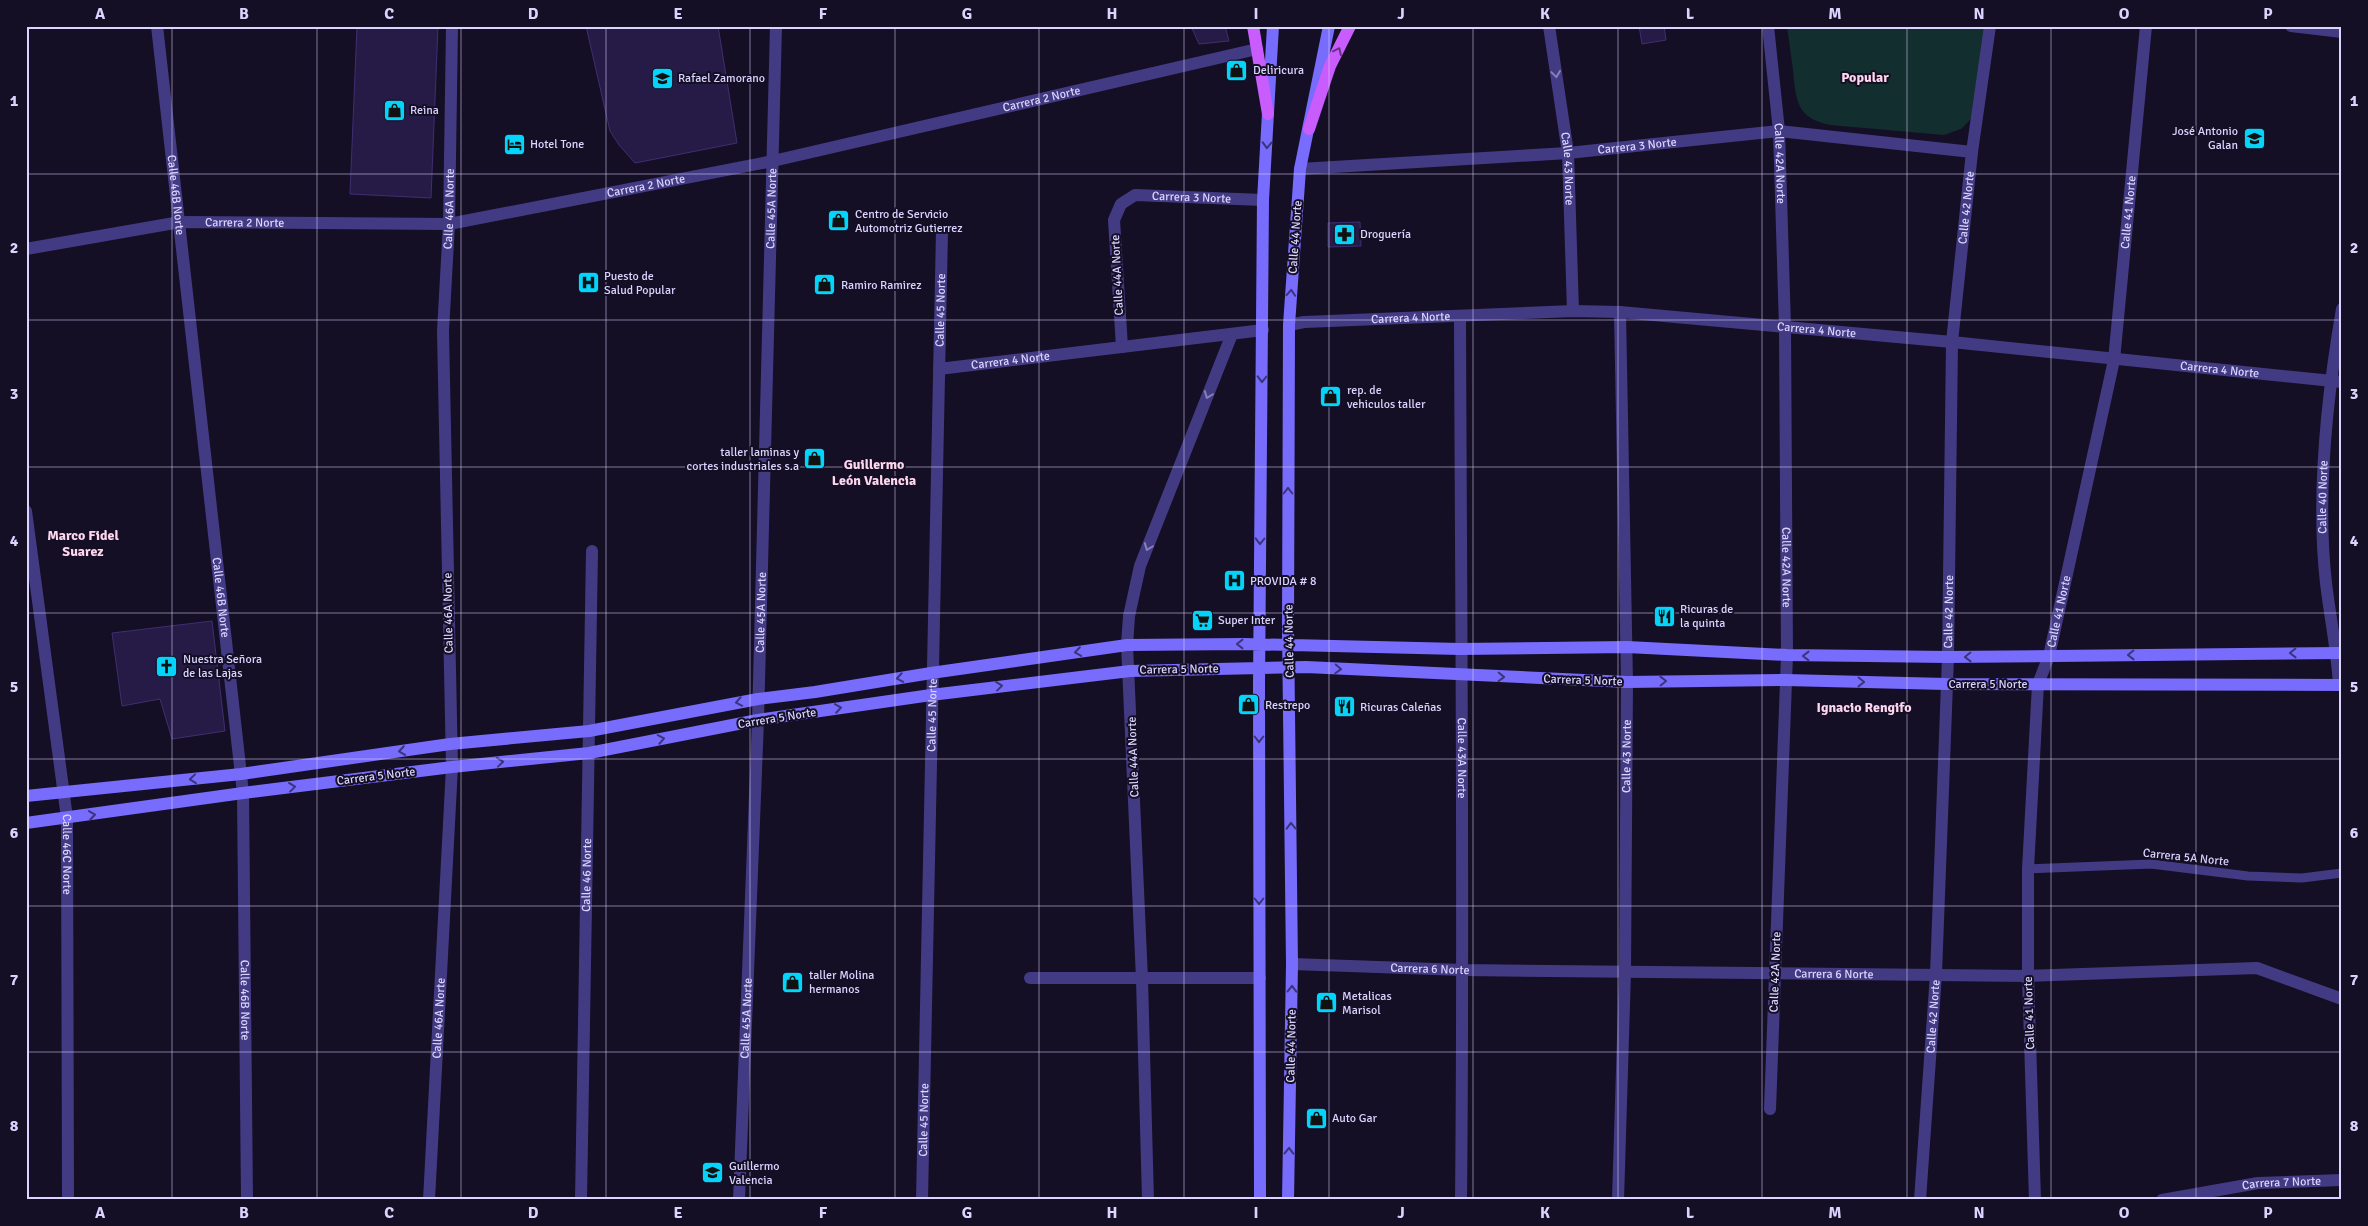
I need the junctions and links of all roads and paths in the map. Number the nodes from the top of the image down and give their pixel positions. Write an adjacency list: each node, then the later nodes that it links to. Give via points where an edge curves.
1 (156, 26): 24 (street, Calle 46B Norte)
2 (452, 26): 25 (street, Calle 46A Norte)
3 (776, 26): 20 (street, Calle 45A Norte)
4 (1252, 26): 14 (main road)
5 (1273, 26): 15 (street)
6 (1328, 26): 16 (street, Calle 44 Norte)
7 (1350, 26): 16 (main road, one-way to 7, via 1330,66)
8 (1549, 26): 19 (street, Calle 43 Norte, one-way to 19)
9 (1768, 26): 17 (street, Calle 42A Norte)
10 (1990, 26): 18 (street, Calle 42 Norte)
11 (2146, 26): 38 (street, Calle 41 Norte)
12 (2290, 26): 13 (street)
13 (2342, 32)
14 (1257, 50): 15 (main road); 20 (street, Carrera 2 Norte)
15 (1268, 114): 22 (street, one-way to 22)
16 (1309, 129): 21 (street, Calle 44 Norte)
17 (1779, 132): 18 (street, Carrera 3 Norte); 19 (street, Carrera 3 Norte); 33 (street, Calle 42A Norte)
18 (1972, 152): 36 (street, Calle 42 Norte)
19 (1568, 153): 21 (street, Carrera 3 Norte); 29 (street, Calle 43 Norte)
20 (773, 161): 25 (street, Carrera 2 Norte); 63 (street, Calle 45A Norte)
21 (1300, 169): 32 (street, Calle 44 Norte, one-way to 21)
22 (1263, 200): 23 (street, Carrera 3 Norte, via 1135,195); 34 (street)
23 (1121, 204): 37 (street, Calle 44A Norte, via 1114,220)
24 (180, 222): 25 (street, Carrera 2 Norte); 27 (street, Carrera 2 Norte); 69 (street, Calle 46B Norte)
25 (449, 224): 66 (street, Calle 46A Norte, via 443,331)
26 (942, 231): 39 (street, Calle 45 Norte)
27 (26, 249)
28 (2342, 309): 40 (street, Calle 40 Norte)
29 (1573, 312): 30 (street, Carrera 4 Norte); 31 (street, Carrera 4 Norte)
30 (1620, 312): 33 (street, Carrera 4 Norte); 46 (street, Calle 43 Norte)
31 (1460, 317): 32 (street, Carrera 4 Norte); 47 (street, Calle 43A Norte)
32 (1288, 325): 44 (street, Calle 44 Norte, one-way to 32)
33 (1785, 328): 36 (street, Carrera 4 Norte); 49 (street, Calle 42A Norte)
34 (1263, 330): 35 (street, Carrera 4 Norte); 43 (street, one-way to 43)
35 (1232, 334): 37 (street, Carrera 4 Norte); 45 (street, Calle 44A Norte, one-way to 45, via 1140,566 1129,616)
36 (1952, 342): 38 (street, Carrera 4 Norte); 51 (street, Calle 42 Norte)
37 (1122, 347): 39 (street, Carrera 4 Norte)
38 (2114, 360): 40 (street, Carrera 4 Norte); 50 (street, Calle 41 Norte)
39 (939, 369): 55 (street, Calle 45 Norte)
40 (2336, 381): 48 (street, Calle 40 Norte, via 2322,492 2326,582)
41 (26, 511): 70 (street, Calle 46C Norte)
42 (592, 551): 65 (street, Calle 46 Norte)
43 (1259, 644): 44 (street, Carrera 5 Norte); 45 (street, Carrera 5 Norte, one-way to 45); 53 (street)
44 (1289, 644): 47 (street, Carrera 5 Norte); 52 (street, Calle 44 Norte)
45 (1128, 645): 54 (street, Calle 44A Norte); 55 (street, Carrera 5 Norte, one-way to 55)
46 (1627, 647): 47 (street, Carrera 5 Norte); 49 (street, Carrera 5 Norte); 58 (street, Calle 43 Norte)
47 (1460, 649): 56 (street, Calle 43A Norte)
48 (2340, 653): 50 (street, Carrera 5 Norte, one-way to 50); 61 (street, Calle 40 Norte)
49 (1787, 655): 51 (street, Carrera 5 Norte, one-way to 49); 57 (street, Calle 42A Norte)
50 (2049, 656): 51 (street, Carrera 5 Norte, one-way to 51); 60 (street, Calle 41 Norte)
51 (1948, 657): 59 (street, Calle 42 Norte)
52 (1290, 667): 53 (street, Carrera 5 Norte); 56 (street, Carrera 5 Norte, one-way to 56); 77 (street, Calle 44 Norte, one-way to 52)
53 (1259, 668): 54 (street, Carrera 5 Norte); 84 (street, one-way to 84)
54 (1130, 671): 62 (street, Carrera 5 Norte, one-way to 54); 85 (street, Calle 44A Norte)
55 (931, 673): 62 (street, Calle 45 Norte); 63 (street, Carrera 5 Norte, one-way to 63)
56 (1460, 676): 58 (street, Carrera 5 Norte, one-way to 58); 78 (street, Calle 43A Norte)
57 (1786, 680): 58 (street, Carrera 5 Norte, one-way to 57); 59 (street, Carrera 5 Norte, one-way to 59); 80 (street, Calle 42A Norte)
58 (1627, 682): 79 (street, Calle 43 Norte)
59 (1946, 684): 60 (street, Carrera 5 Norte); 81 (street, Calle 42 Norte)
60 (2038, 684): 61 (street, Carrera 5 Norte); 75 (street, Calle 41 Norte)
61 (2340, 685)
62 (931, 695): 64 (street, Carrera 5 Norte, one-way to 62); 94 (street, Calle 45 Norte)
63 (758, 699): 64 (street, Calle 45A Norte); 65 (street, Carrera 5 Norte, one-way to 65)
64 (758, 720): 67 (street, Carrera 5 Norte, one-way to 64); 93 (street, Calle 45A Norte)
65 (589, 731): 66 (street, Carrera 5 Norte); 67 (street, Calle 46 Norte)
66 (450, 744): 68 (street, Calle 46A Norte); 69 (street, Carrera 5 Norte, one-way to 69)
67 (590, 752): 68 (street, Carrera 5 Norte, one-way to 67); 92 (street, Calle 46 Norte)
68 (452, 767): 71 (street, Carrera 5 Norte, one-way to 68); 91 (street, Calle 46A Norte)
69 (241, 774): 70 (street, Carrera 5 Norte, one-way to 70); 71 (street, Calle 46B Norte)
70 (64, 791): 72 (street, Carrera 5 Norte); 73 (street, Calle 46C Norte)
71 (243, 793): 73 (street, Carrera 5 Norte, one-way to 71); 90 (street, Calle 46B Norte)
72 (26, 796)
73 (67, 818): 74 (street, Carrera 5 Norte); 89 (street, Calle 46C Norte)
74 (26, 823)
75 (2028, 869): 76 (lane, Carrera 5A Norte, via 2151,864 2248,876 2302,878); 82 (street, Calle 41 Norte)
76 (2342, 873)
77 (1292, 964): 78 (street, Carrera 6 Norte); 97 (street, Calle 44 Norte, one-way to 77)
78 (1463, 970): 79 (street, Carrera 6 Norte); 98 (street, Calle 43A Norte)
79 (1625, 972): 80 (street, Carrera 6 Norte); 99 (street, Calle 43 Norte)
80 (1775, 972): 81 (street, Carrera 6 Norte); 87 (street, Calle 42A Norte)
81 (1936, 974): 82 (street, Carrera 6 Norte); 100 (street, Calle 42 Norte)
82 (2028, 976): 86 (street, Carrera 6 Norte, via 2258,968); 101 (street, Calle 41 Norte)
83 (1030, 978): 85 (street)
84 (1260, 978): 85 (street); 96 (street)
85 (1142, 979): 95 (street, Calle 44A Norte)
86 (2342, 999)
87 (1770, 1109)
88 (2342, 1180): 102 (street, Carrera 7 Norte, via 2258,1183)
89 (68, 1200)
90 (247, 1200)
91 (429, 1200)
92 (581, 1200)
93 (739, 1200)
94 (922, 1200)
95 (1148, 1200)
96 (1260, 1200)
97 (1288, 1200)
98 (1461, 1200)
99 (1618, 1200)
100 (1920, 1200)
101 (2034, 1200)
102 (2162, 1200)

